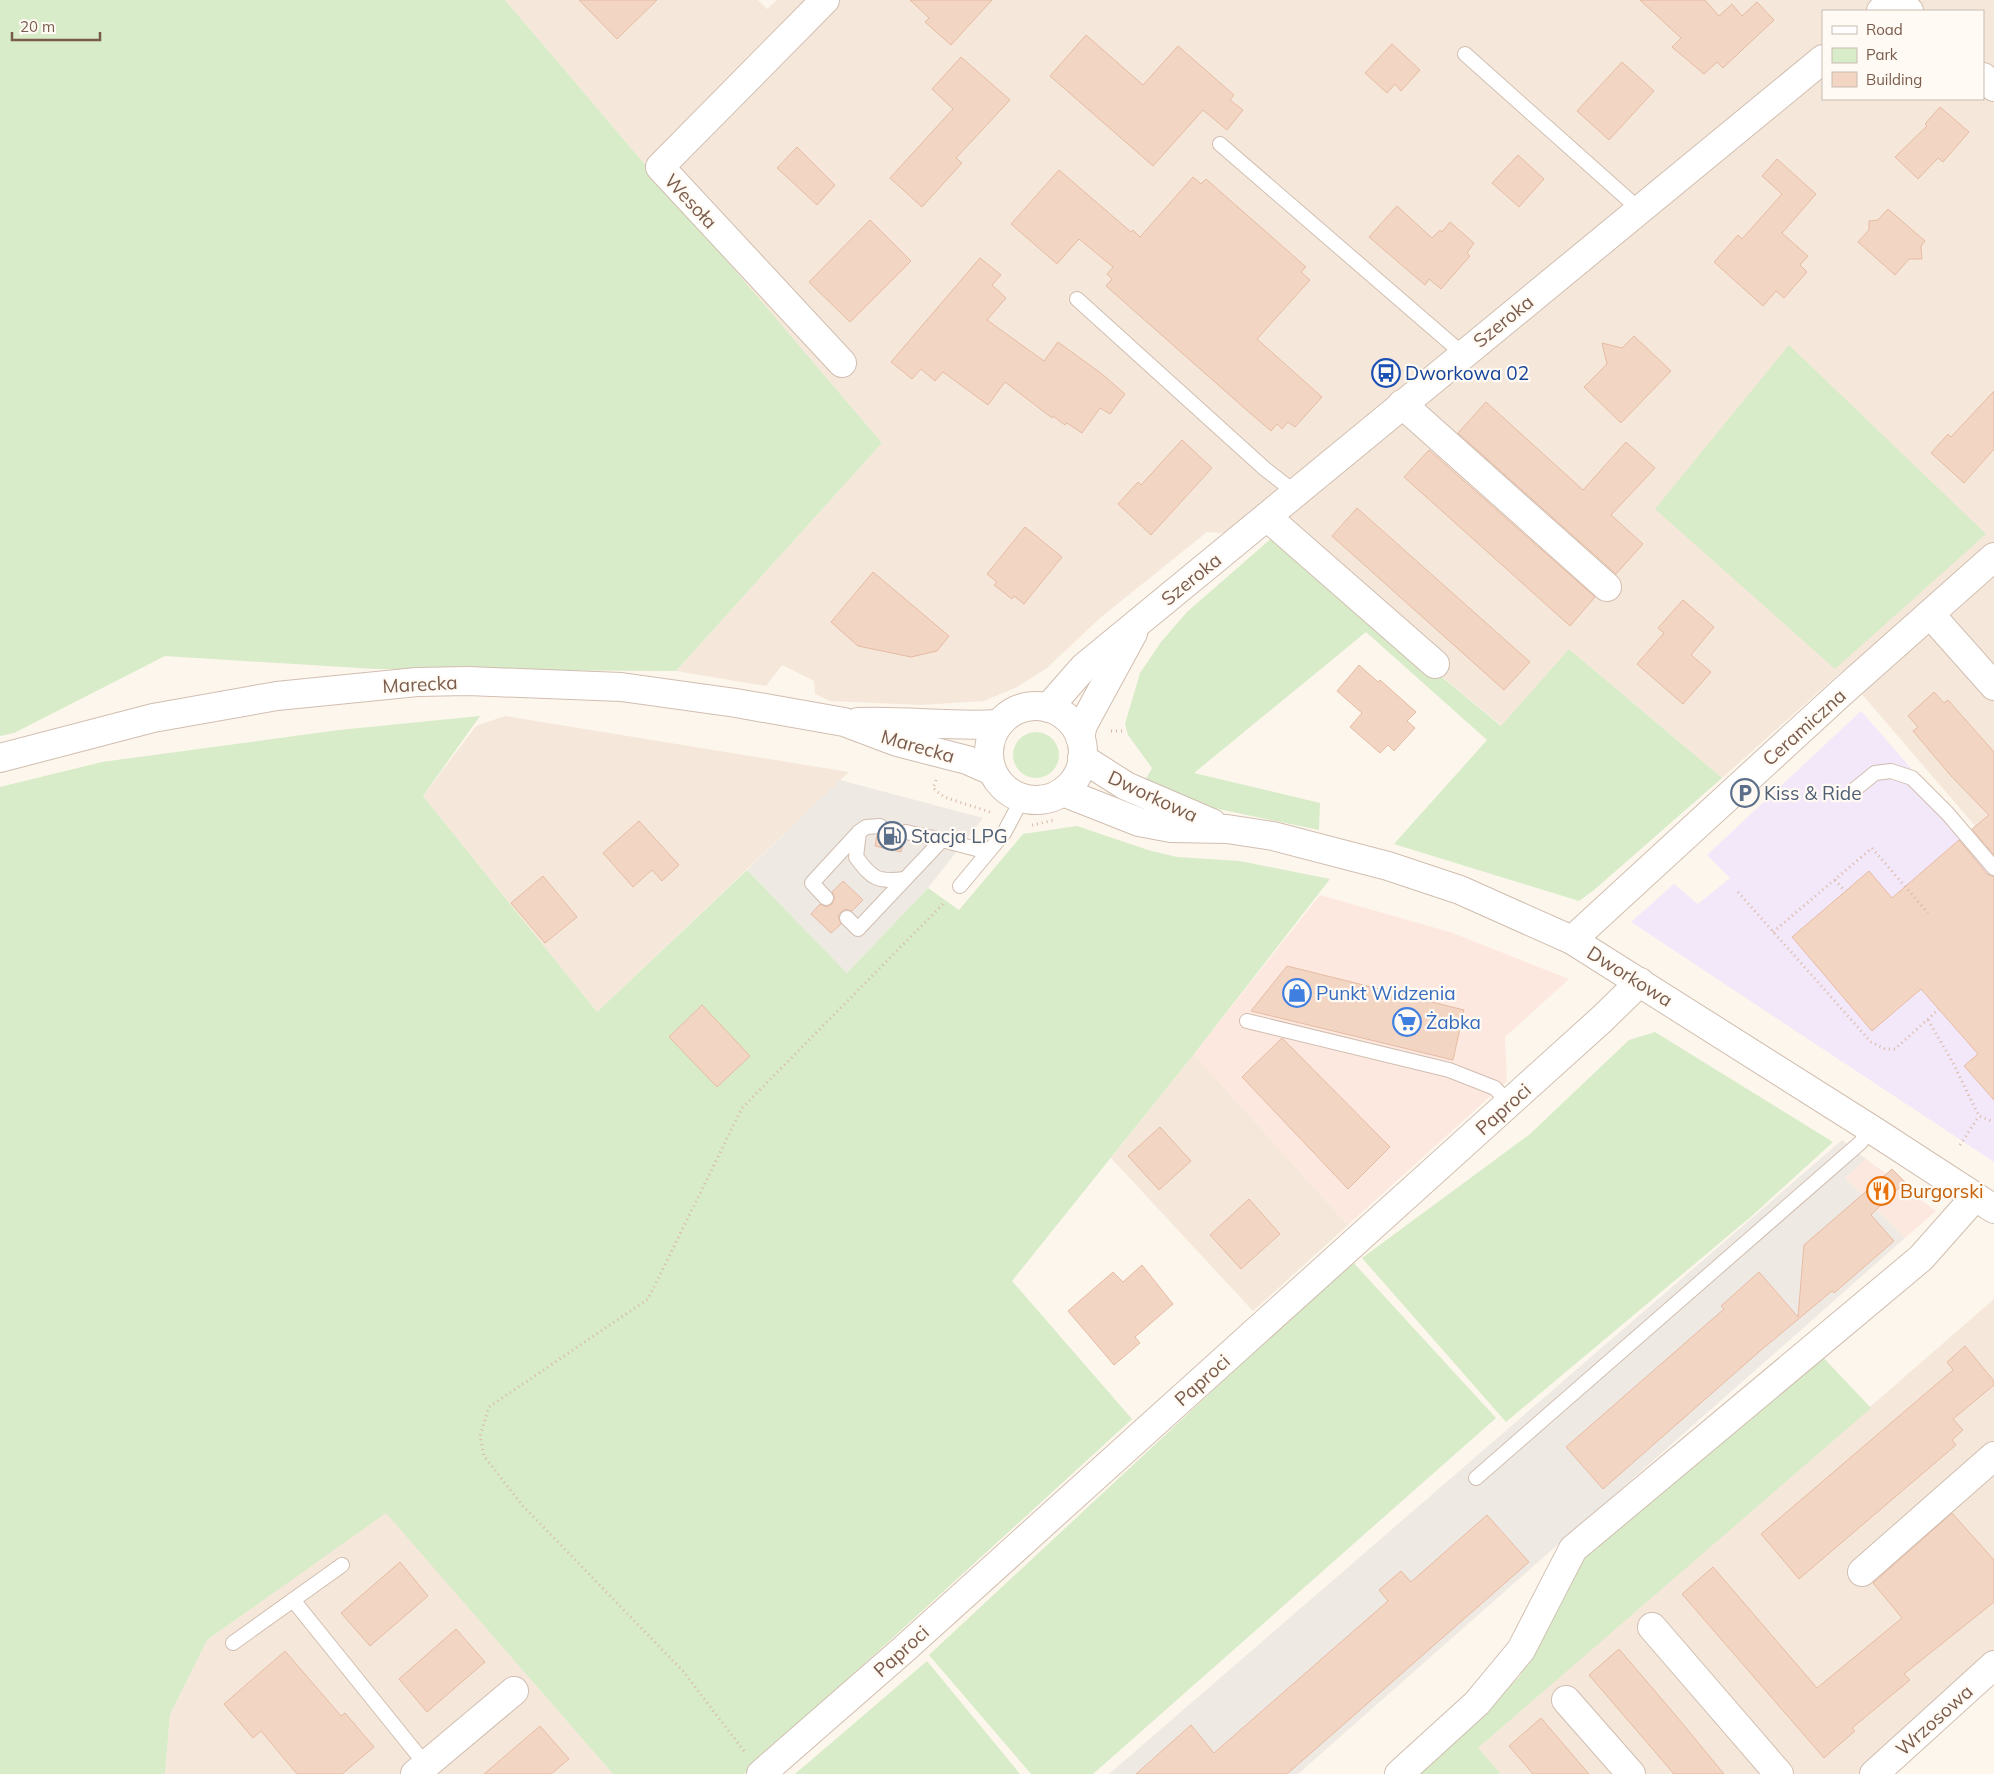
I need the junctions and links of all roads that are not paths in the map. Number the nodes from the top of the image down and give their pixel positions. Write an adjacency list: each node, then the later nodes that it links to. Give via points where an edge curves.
1 (825, 0): 13 (street, Wesoła, via 660,167)
2 (1896, 0): 3 (street); 4 (street)
3 (1882, 10)
4 (1908, 10)
5 (1465, 54): 10 (lane)
6 (1822, 60): 10 (street, Szeroka)
7 (1984, 78): 8 (street)
8 (1994, 87)
9 (1220, 144): 12 (lane)
10 (1640, 210): 12 (street, Szeroka)
11 (1077, 299): 15 (lane, via 1265,469)
12 (1463, 354): 14 (street, Szeroka)
13 (842, 363)
14 (1402, 404): 15 (street, Szeroka); 18 (street)
15 (1296, 493): 16 (street, Szeroka)
16 (1267, 517): 20 (street, Szeroka); 21 (street)
17 (1994, 557): 19 (street, Ceramiczna)
18 (1607, 587)
19 (1930, 614): 22 (street); 43 (street, Ceramiczna)
20 (1138, 623): 23 (street, Szeroka, via 1084,667); 26 (street, Szeroka)
21 (1435, 664)
22 (1994, 686)
23 (1048, 708): 25 (street, via 1020,709); 26 (street, via 1067,719)
24 (844, 722): 25 (street, Marecka, via 891,720 950,726); 27 (street, Marecka, via 621,687 543,682 416,682 277,696 162,716); 28 (street, Marecka, via 897,742 967,760)
25 (998, 724): 28 (street, via 989,747)
26 (1081, 747): 30 (street, via 1080,771); 33 (street, Dworkowa, via 1126,786)
27 (0, 758)
28 (992, 771): 31 (street, via 1009,793)
29 (1854, 790): 38 (lane, via 1875,773 1891,771 1912,778)
30 (1063, 792): 31 (street, via 1037,801); 33 (street, Dworkowa, via 1139,822 1171,828)
31 (1022, 799): 37 (lane, via 1004,833)
32 (880, 826): 34 (lane, via 866,827)
33 (1227, 829): 43 (street, Dworkowa, via 1282,838 1388,866 1460,890)
34 (859, 832): 39 (lane, via 856,857 867,872 883,881); 41 (lane, via 812,883)
35 (906, 832): 36 (lane)
36 (942, 840): 37 (lane); 39 (lane)
37 (988, 852): 40 (lane)
38 (1994, 868)
39 (906, 879): 42 (lane, via 858,929)
40 (960, 886)
41 (826, 898)
42 (847, 918)
43 (1572, 940): 44 (street, Dworkowa)
44 (1640, 982): 46 (street, Paproci); 47 (street, Dworkowa)
45 (1247, 1021): 46 (lane, via 1449,1070 1495,1088)
46 (1509, 1104): 60 (street, Paproci)
47 (1871, 1129): 48 (street, Dworkowa); 50 (lane, via 1860,1143)
48 (1985, 1203): 61 (street, via 1573,1549 1521,1650 1477,1703)
49 (1994, 1456): 52 (street)
50 (1476, 1478)
51 (342, 1565): 53 (lane)
52 (1862, 1572)
53 (293, 1600): 55 (lane); 59 (lane)
54 (1652, 1627): 63 (street)
55 (233, 1642)
56 (1994, 1666): 64 (street, Wrzosowa)
57 (514, 1691): 59 (street)
58 (1566, 1700): 62 (street)
59 (421, 1769)
60 (761, 1774)
61 (1399, 1774)
62 (1631, 1774)
63 (1779, 1774)
64 (1874, 1774)

